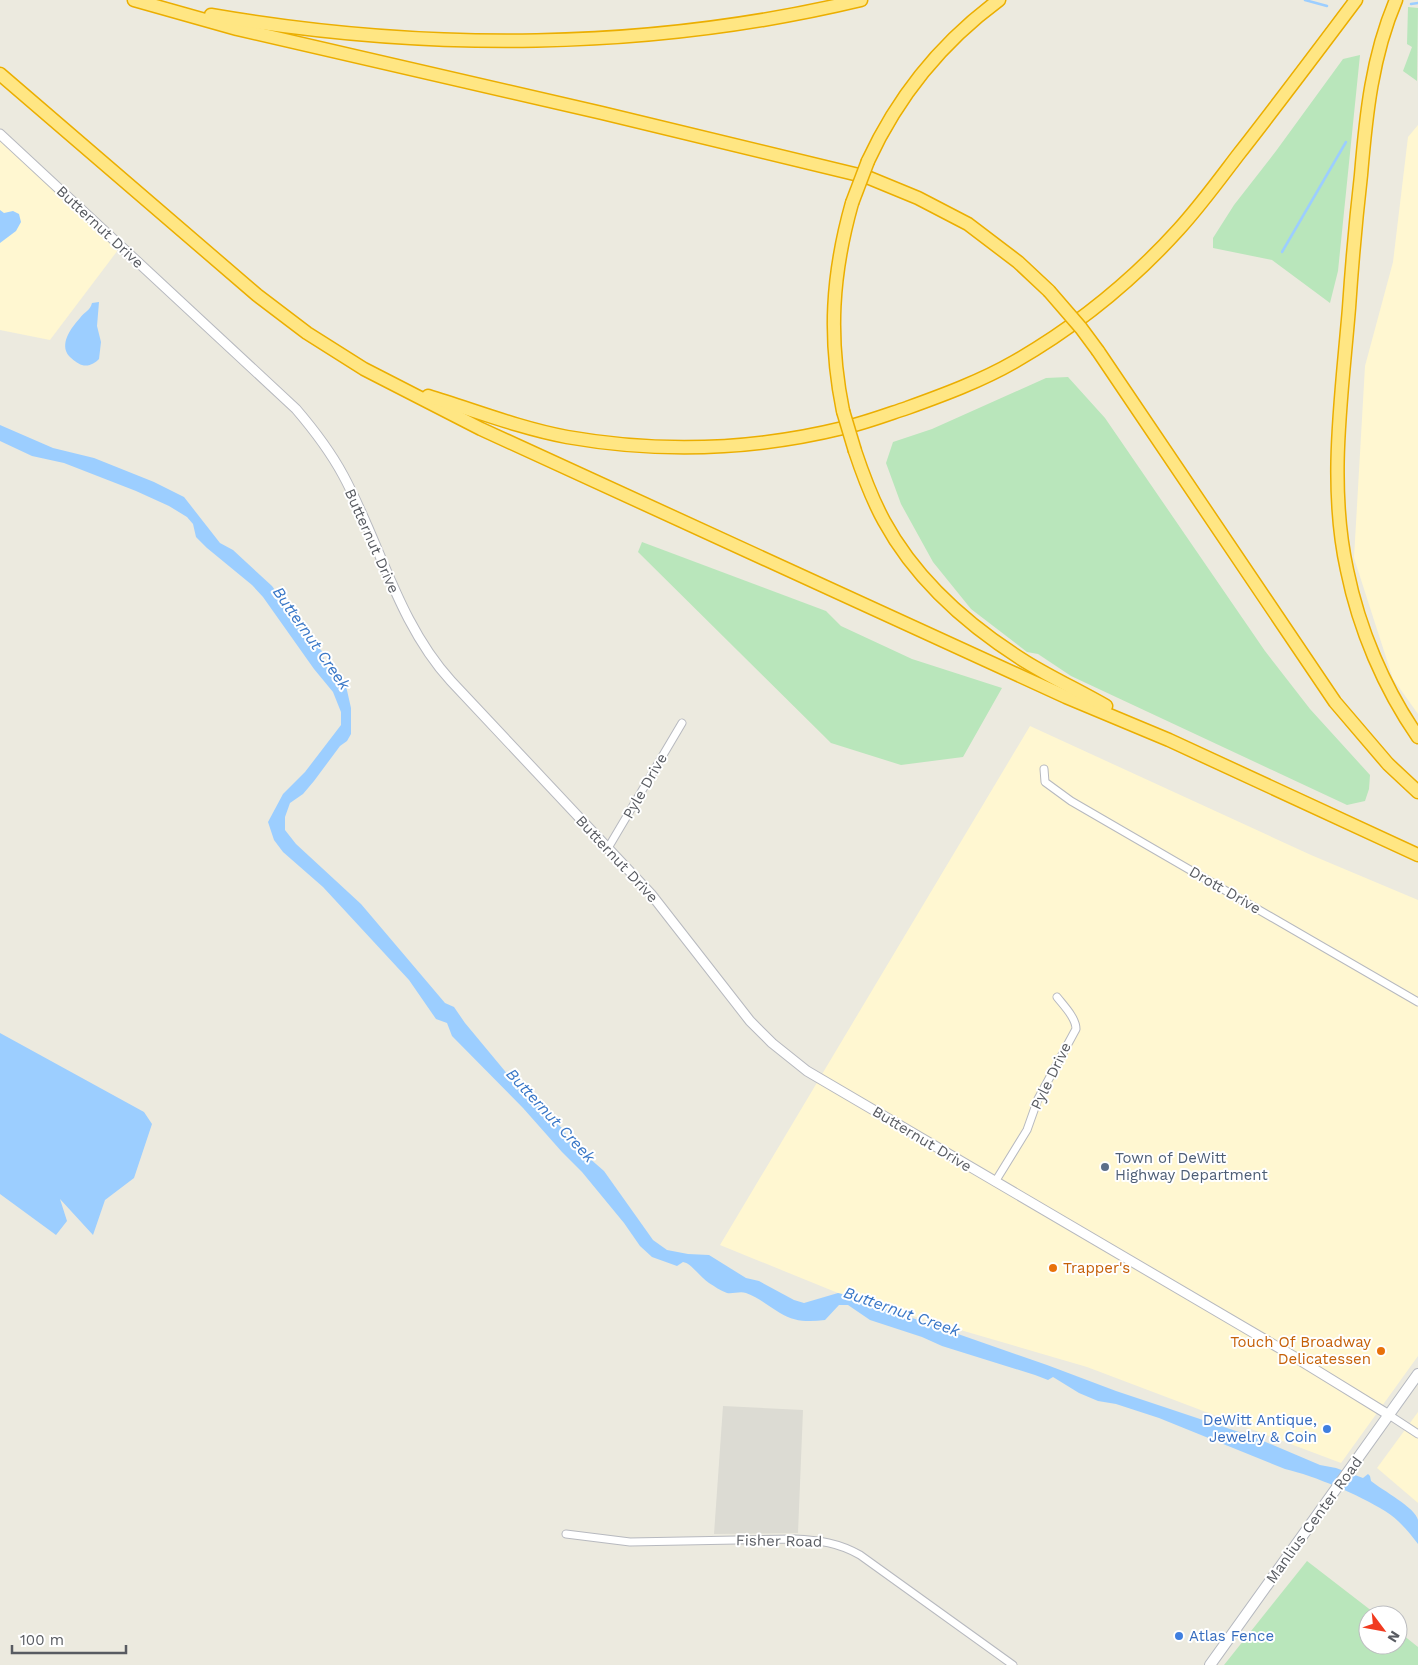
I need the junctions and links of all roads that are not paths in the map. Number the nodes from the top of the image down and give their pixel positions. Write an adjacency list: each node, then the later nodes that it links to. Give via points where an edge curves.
1 (861, 0): 5 (highway, via 717,27 628,37 506,42 426,40 318,31)
2 (999, 0): 11 (highway, bridge, via 965,27 929,64 888,121 852,203 839,254 834,300 834,354 843,411 868,487 884,522 933,588 989,637 1026,662)
3 (1356, 0): 8 (highway, via 1195,210 1121,286 1014,362 940,397 856,425 804,437 716,447 666,447 566,436 515,424)
4 (1396, 0): 10 (highway, via 1379,48 1366,115 1338,453 1340,520 1346,570 1366,635 1396,703)
5 (140, 2): 13 (highway, bridge, via 237,29 867,177 968,224 1050,291 1081,328 1335,702 1388,764)
6 (0, 74): 8 (highway, via 257,295 307,333 364,369)
7 (0, 134): 14 (street, Butternut Drive, via 296,409 319,436 343,475 407,617 431,656)
8 (404, 389): 11 (highway, via 615,491 1066,697)
9 (682, 723): 14 (street, Pyle Drive)
10 (1418, 737)
11 (1169, 740): 15 (highway)
12 (1044, 769): 17 (street, Drott Drive, via 1045,782 1071,801)
13 (1418, 792)
14 (608, 848): 18 (street, Butternut Drive, via 651,894 750,1020 789,1058)
15 (1418, 855)
16 (1057, 997): 18 (street, Pyle Drive, via 1072,1017 1076,1029 1038,1099 1027,1130)
17 (1418, 1002)
18 (995, 1182): 20 (street, Butternut Drive)
19 (1418, 1374): 20 (main road, Manlius Center Road)
20 (1389, 1415): 21 (street); 24 (main road, Manlius Center Road)
21 (1418, 1434)
22 (566, 1534): 23 (street, Fisher Road, via 630,1542 816,1540 846,1546)
23 (1013, 1665)
24 (1210, 1665)

